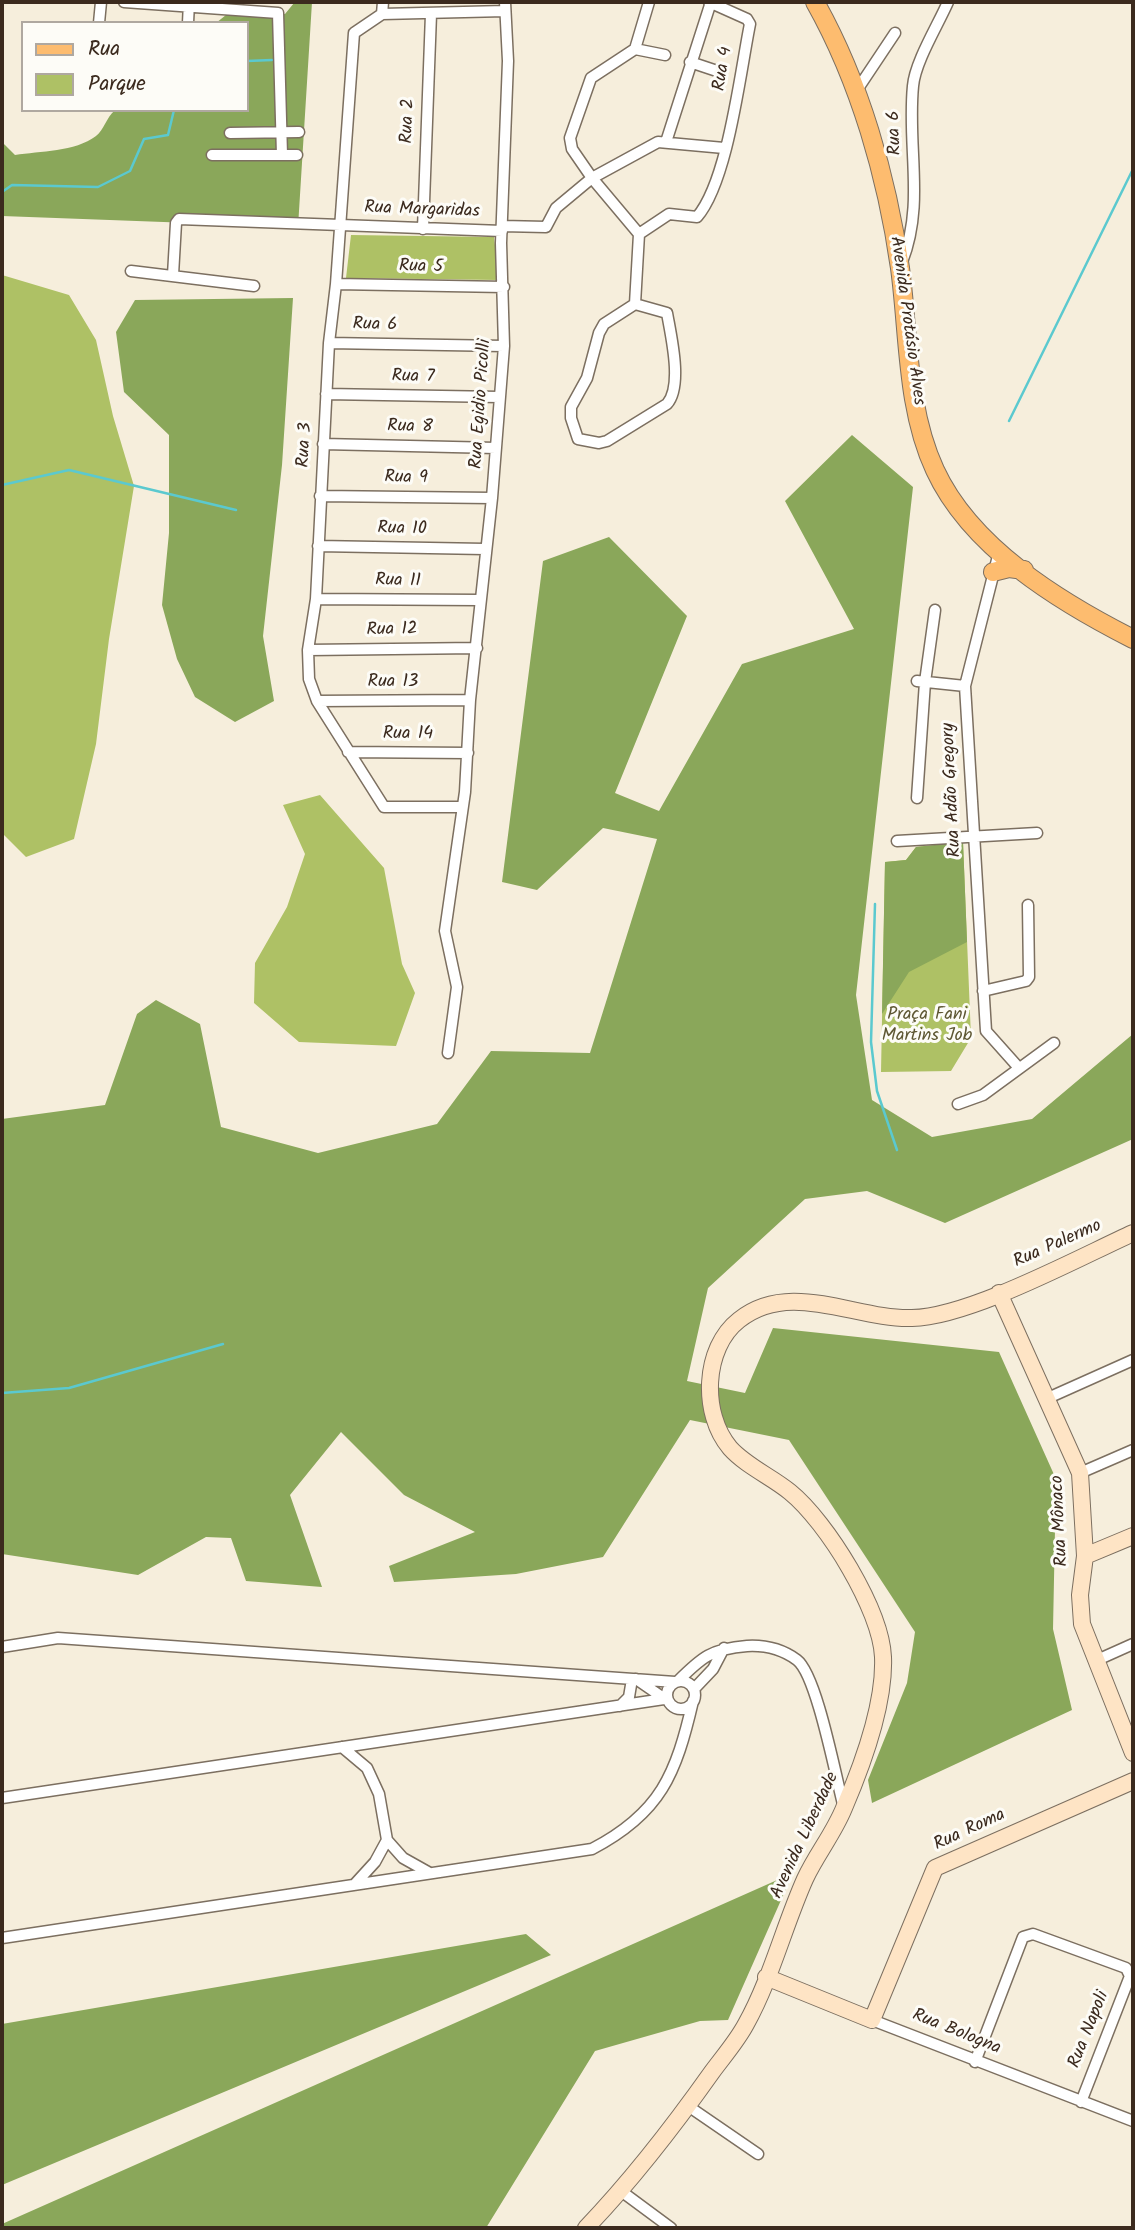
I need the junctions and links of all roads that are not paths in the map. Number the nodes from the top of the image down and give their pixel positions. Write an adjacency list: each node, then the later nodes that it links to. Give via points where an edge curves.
1 (101, 2): 13 (street)
2 (124, 2): 8 (street)
3 (383, 2): 11 (street)
4 (649, 2): 15 (street)
5 (710, 2): 9 (street); 17 (street)
6 (815, 2): 19 (main road, Avenida Protásio Alves)
7 (948, 2): 33 (street, Rua 6, via 913,83 916,202 912,237)
8 (189, 4): 20 (street, via 278,13)
9 (728, 5): 24 (street, Rua 4, via 750,24)
10 (505, 6): 12 (street); 31 (street, Rua Egidio Picolli, via 508,61)
11 (382, 14): 12 (street); 29 (street, Rua 3, via 354,33)
12 (431, 14): 30 (street, Rua 2)
13 (99, 21)
14 (895, 33): 19 (street)
15 (635, 49): 16 (street); 28 (street, via 594,75 570,138 572,149)
16 (665, 55)
17 (690, 62): 18 (street); 23 (street)
18 (714, 70)
19 (855, 93): 33 (main road, Avenida Protásio Alves, via 871,135)
20 (282, 132): 21 (street); 22 (street); 26 (street)
21 (299, 132)
22 (230, 133)
23 (666, 142): 24 (street); 28 (street, via 657,142)
24 (724, 148): 32 (street, via 715,185 699,216 669,214)
25 (212, 155): 26 (street)
26 (282, 155): 27 (street)
27 (297, 155)
28 (592, 178): 31 (street, Rua Margaridas, via 556,208 546,227); 32 (street)
29 (341, 225): 30 (street, Rua Margaridas); 35 (street, Rua Margaridas, via 179,219); 36 (street, Rua 3)
30 (423, 229): 31 (street, Rua Margaridas)
31 (502, 229): 38 (street, Rua Egidio Picolli)
32 (639, 234): 39 (street)
33 (900, 267): 50 (main road, Avenida Protásio Alves, via 914,396 934,470 962,513)
34 (131, 271): 35 (street)
35 (173, 275): 37 (street)
36 (337, 285): 38 (street, Rua 5); 40 (street, Rua 3)
37 (254, 286)
38 (504, 287): 41 (street, Rua Egidio Picolli)
39 (635, 304): 39 (street, via 598,332 587,378 571,407 578,439 607,441 667,404 673,395 667,313)
40 (329, 343): 41 (street, Rua 6); 42 (street, Rua 3)
41 (504, 346): 43 (street, Rua Egidio Picolli)
42 (326, 394): 43 (street, Rua 7); 44 (street, Rua 3)
43 (499, 397): 45 (street, Rua Egidio Picolli)
44 (323, 444): 45 (street, Rua 8); 46 (street, Rua 3)
45 (496, 448): 47 (street, Rua Egidio Picolli)
46 (320, 496): 47 (street, Rua 9); 48 (street, Rua 3)
47 (492, 498): 49 (street, Rua Egidio Picolli)
48 (318, 546): 49 (street, Rua 10); 53 (street, Rua 3)
49 (485, 549): 54 (street, Rua Egidio Picolli)
50 (999, 552): 51 (main road, Avenida Protásio Alves); 52 (street, Rua Adão Gregory)
51 (1024, 570): 52 (main road); 56 (main road, Avenida Protásio Alves)
52 (993, 572): 60 (street, Rua Adão Gregory)
53 (316, 599): 54 (street, Rua 11); 58 (street, Rua 3)
54 (480, 600): 57 (street, Rua Egidio Picolli)
55 (935, 610): 59 (street)
56 (1133, 639)
57 (477, 648): 58 (street, Rua 12); 61 (street, Rua Egidio Picolli)
58 (308, 650): 62 (street, Rua 3, via 309,679)
59 (921, 682): 60 (street); 65 (street)
60 (965, 686): 68 (street, Rua Adão Gregory)
61 (470, 700): 62 (street, Rua 13); 64 (street, Rua Egidio Picolli)
62 (317, 701): 63 (street, Rua 3)
63 (348, 752): 64 (street, Rua 14); 66 (street, Rua 3, via 384,807)
64 (468, 753): 66 (street, Rua Egidio Picolli)
65 (917, 798)
66 (462, 807): 73 (street, Rua Egidio Picolli, via 445,931 457,987)
67 (1037, 833): 68 (street)
68 (972, 835): 69 (street); 71 (street, Rua Adão Gregory)
69 (897, 841)
70 (1028, 905): 71 (street, via 1029,977)
71 (983, 991): 74 (street, Rua Adão Gregory, via 986,1031)
72 (1054, 1043): 74 (street)
73 (448, 1053)
74 (1019, 1068): 75 (street, via 983,1095)
75 (958, 1104)
76 (1133, 1233): 77 (main road, Rua Palermo)
77 (999, 1293): 79 (main road, Rua Mônaco); 100 (main road, Avenida Liberdade, via 938,1316 910,1319 819,1302 769,1305 738,1320 710,1370 710,1400 730,1448 793,1494 832,1538 876,1619 883,1655 881,1690)
78 (1133, 1360): 79 (street)
79 (1048, 1398): 81 (main road, Rua Mônaco)
80 (1133, 1450): 81 (street)
81 (1080, 1473): 83 (main road, Rua Mônaco)
82 (1133, 1536): 83 (main road)
83 (1086, 1556): 87 (main road, Rua Mônaco, via 1080,1595 1082,1624)
84 (1133, 1644): 87 (street)
85 (2, 1647): 88 (street, via 58,1638)
86 (724, 1648): 89 (street, via 703,1655); 90 (street, via 713,1669); 100 (street, via 766,1645 799,1661 818,1701)
87 (1095, 1661): 97 (main road, Rua Mônaco)
88 (634, 1679): 89 (street); 91 (street); 93 (street, via 629,1697)
89 (677, 1682): 90 (street, via 687,1682); 91 (street)
90 (694, 1689): 92 (street)
91 (666, 1700): 93 (street); 94 (street)
92 (693, 1701): 94 (street); 95 (street)
93 (619, 1707): 96 (street)
94 (679, 1709): 95 (street)
95 (684, 1739): 102 (street, via 669,1780 648,1809 621,1833 592,1849)
96 (341, 1747): 99 (street); 101 (street, via 367,1768 379,1794)
97 (1133, 1753)
98 (1133, 1781): 106 (main road, Rua Roma, via 935,1868)
99 (2, 1798)
100 (844, 1808): 105 (main road, Avenida Liberdade, via 806,1877)
101 (387, 1840): 102 (street, via 403,1858); 103 (street)
102 (428, 1872): 103 (street)
103 (354, 1885): 104 (street)
104 (2, 1938)
105 (766, 1977): 106 (main road, Rua Bologna); 109 (main road, Avenida Liberdade, via 746,2024)
106 (872, 2020): 107 (street, Rua Bologna)
107 (975, 2062): 108 (street, Rua Bologna); 108 (street, Rua Napoli, via 1023,1937 1029,1935 1130,1972)
108 (1081, 2102): 110 (street, Rua Bologna)
109 (688, 2106): 111 (street); 112 (main road, Avenida Liberdade)
110 (1133, 2121)
111 (758, 2154)
112 (621, 2191): 113 (main road, Avenida Liberdade); 114 (street)
113 (586, 2228)
114 (671, 2228)

